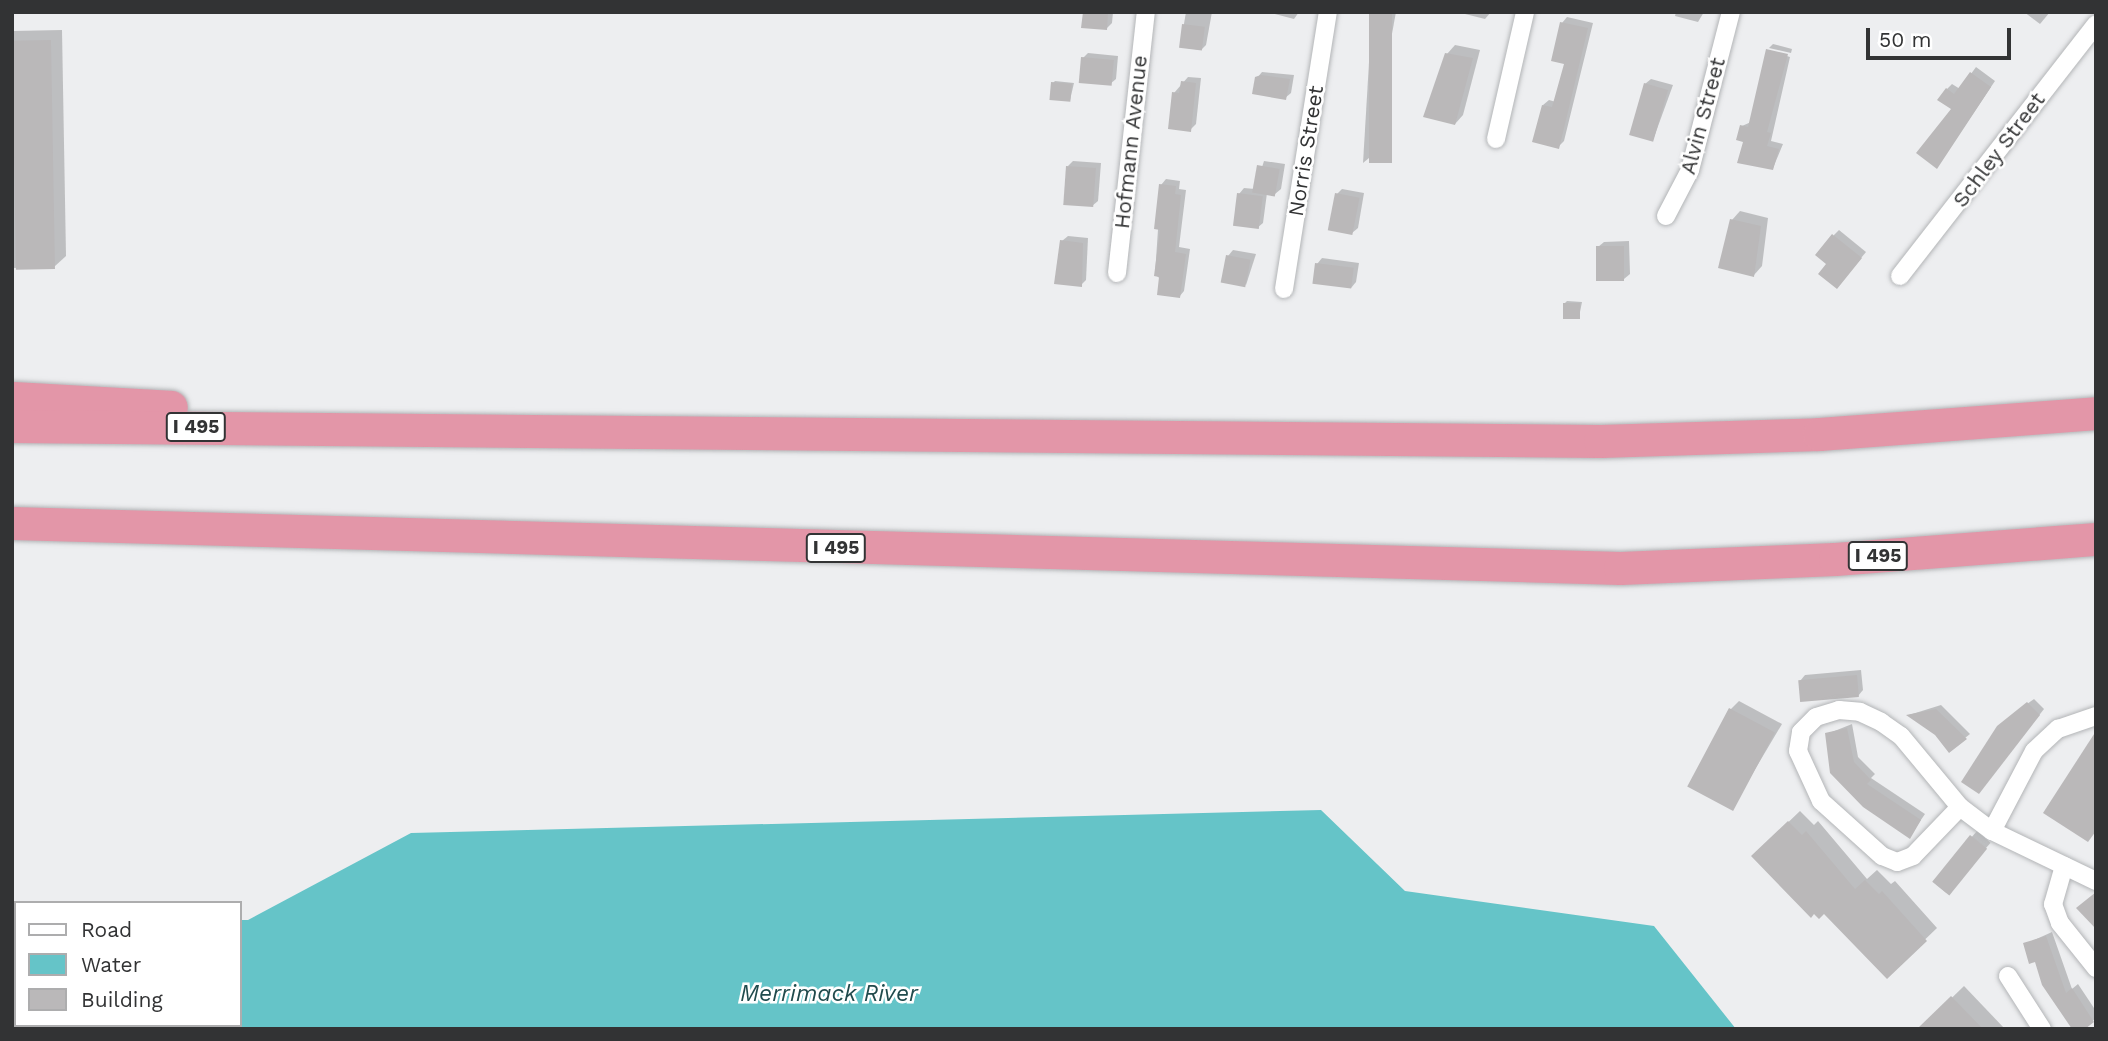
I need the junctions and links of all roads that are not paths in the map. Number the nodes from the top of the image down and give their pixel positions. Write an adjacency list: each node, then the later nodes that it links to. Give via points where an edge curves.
1 (1146, 12): 8 (street, Hofmann Avenue)
2 (1328, 12): 10 (street, Norris Street)
3 (1525, 12): 6 (street)
4 (1731, 12): 7 (street, Alvin Street, via 1690,170)
5 (2096, 24): 9 (street, Schley Street)
6 (1496, 139)
7 (1666, 216)
8 (1116, 273)
9 (1900, 276)
10 (1284, 289)
11 (12, 398): 14 (highway, via 129,403)
12 (2096, 413): 14 (highway, I 495, via 1819,434 1600,441)
13 (12, 426): 14 (highway, I 495)
14 (379, 428)
15 (12, 523): 16 (highway, I 495, via 1620,568 1835,559)
16 (2096, 539)
17 (2096, 716): 19 (street, via 2058,729 2034,751)
18 (1960, 807): 18 (street, via 1901,737 1860,712 1839,710 1816,717 1801,732 1798,751 1821,801 1882,856 1897,862 1913,856); 19 (street)
19 (1992, 831): 20 (street)
20 (2064, 866): 21 (street); 22 (street, via 2053,904 2060,923)
21 (2096, 881)
22 (2096, 968)
23 (2008, 976): 24 (street)
24 (2042, 1029)

